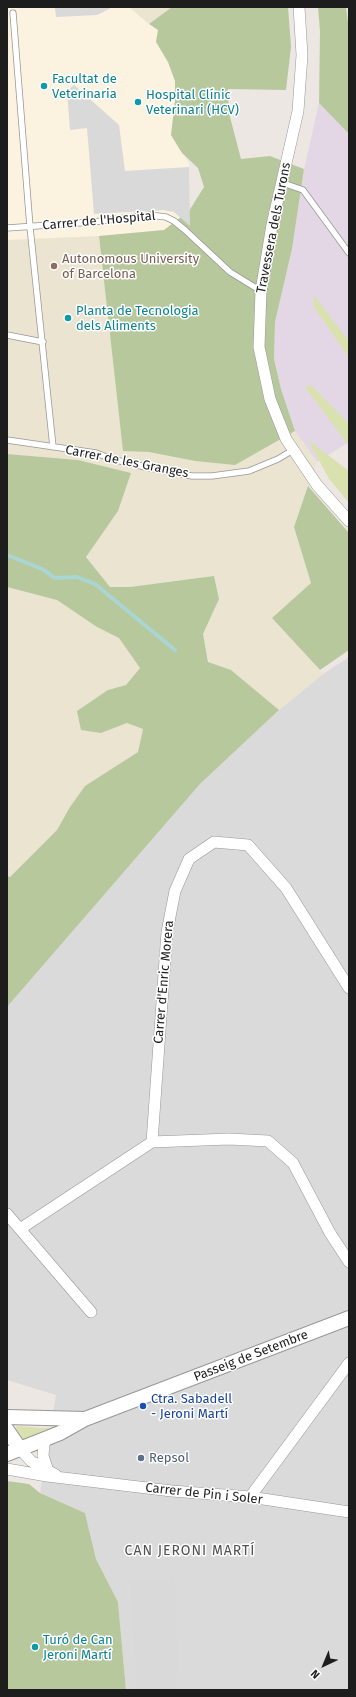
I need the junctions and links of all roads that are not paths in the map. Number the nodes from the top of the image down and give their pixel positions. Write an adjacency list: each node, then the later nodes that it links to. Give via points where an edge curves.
1 (299, 7): 3 (street, Travessera dels Turons, via 302,55 298,110)
2 (13, 13): 4 (lane, Carrer de les Granges)
3 (283, 183): 6 (lane, via 303,190); 7 (street, Travessera dels Turons, via 272,225)
4 (30, 227): 5 (lane, Carrer de l'Hospital); 7 (lane, Carrer de l'Hospital, via 150,215 166,217 185,230 230,272); 9 (lane, Carrer de les Granges)
5 (7, 228)
6 (349, 253)
7 (261, 291): 12 (street, Travessera dels Turons, via 259,347 265,382 274,414)
8 (7, 335): 9 (lane)
9 (43, 342): 11 (lane, Carrer de les Granges)
10 (7, 440): 11 (lane, Carrer de les Granges)
11 (53, 447): 12 (lane, Carrer de les Granges, via 96,453 145,467 192,476 249,471)
12 (293, 450): 13 (street, Travessera dels Turons, via 317,485)
13 (349, 521)
14 (349, 988): 15 (street, Carrer d'Enric Morera, via 286,888 248,845 214,842 189,859 175,891 167,932)
15 (152, 1142): 17 (street); 18 (street, via 229,1139 268,1141 293,1163 330,1233)
16 (7, 1214): 17 (street)
17 (20, 1228): 19 (street)
18 (349, 1262)
19 (91, 1312)
20 (349, 1318): 23 (street, Passeig de Setembre)
21 (349, 1364): 31 (street)
22 (7, 1417): 23 (street, Passeig de Setembre)
23 (85, 1419): 25 (street, Passeig de Setembre, via 60,1434)
24 (7, 1430): 26 (street)
25 (47, 1438): 26 (street, Passeig de Setembre); 29 (street, via 43,1456)
26 (20, 1448): 27 (street, Passeig de Setembre); 29 (street, Carrer de Pin i Soler, via 31,1461)
27 (7, 1454)
28 (7, 1469): 30 (street, Carrer de Pin i Soler)
29 (48, 1471): 30 (street, Carrer de Pin i Soler)
30 (60, 1477): 31 (street, Carrer de Pin i Soler, via 172,1491)
31 (250, 1497): 32 (street, Carrer de Pin i Soler)
32 (349, 1512)

